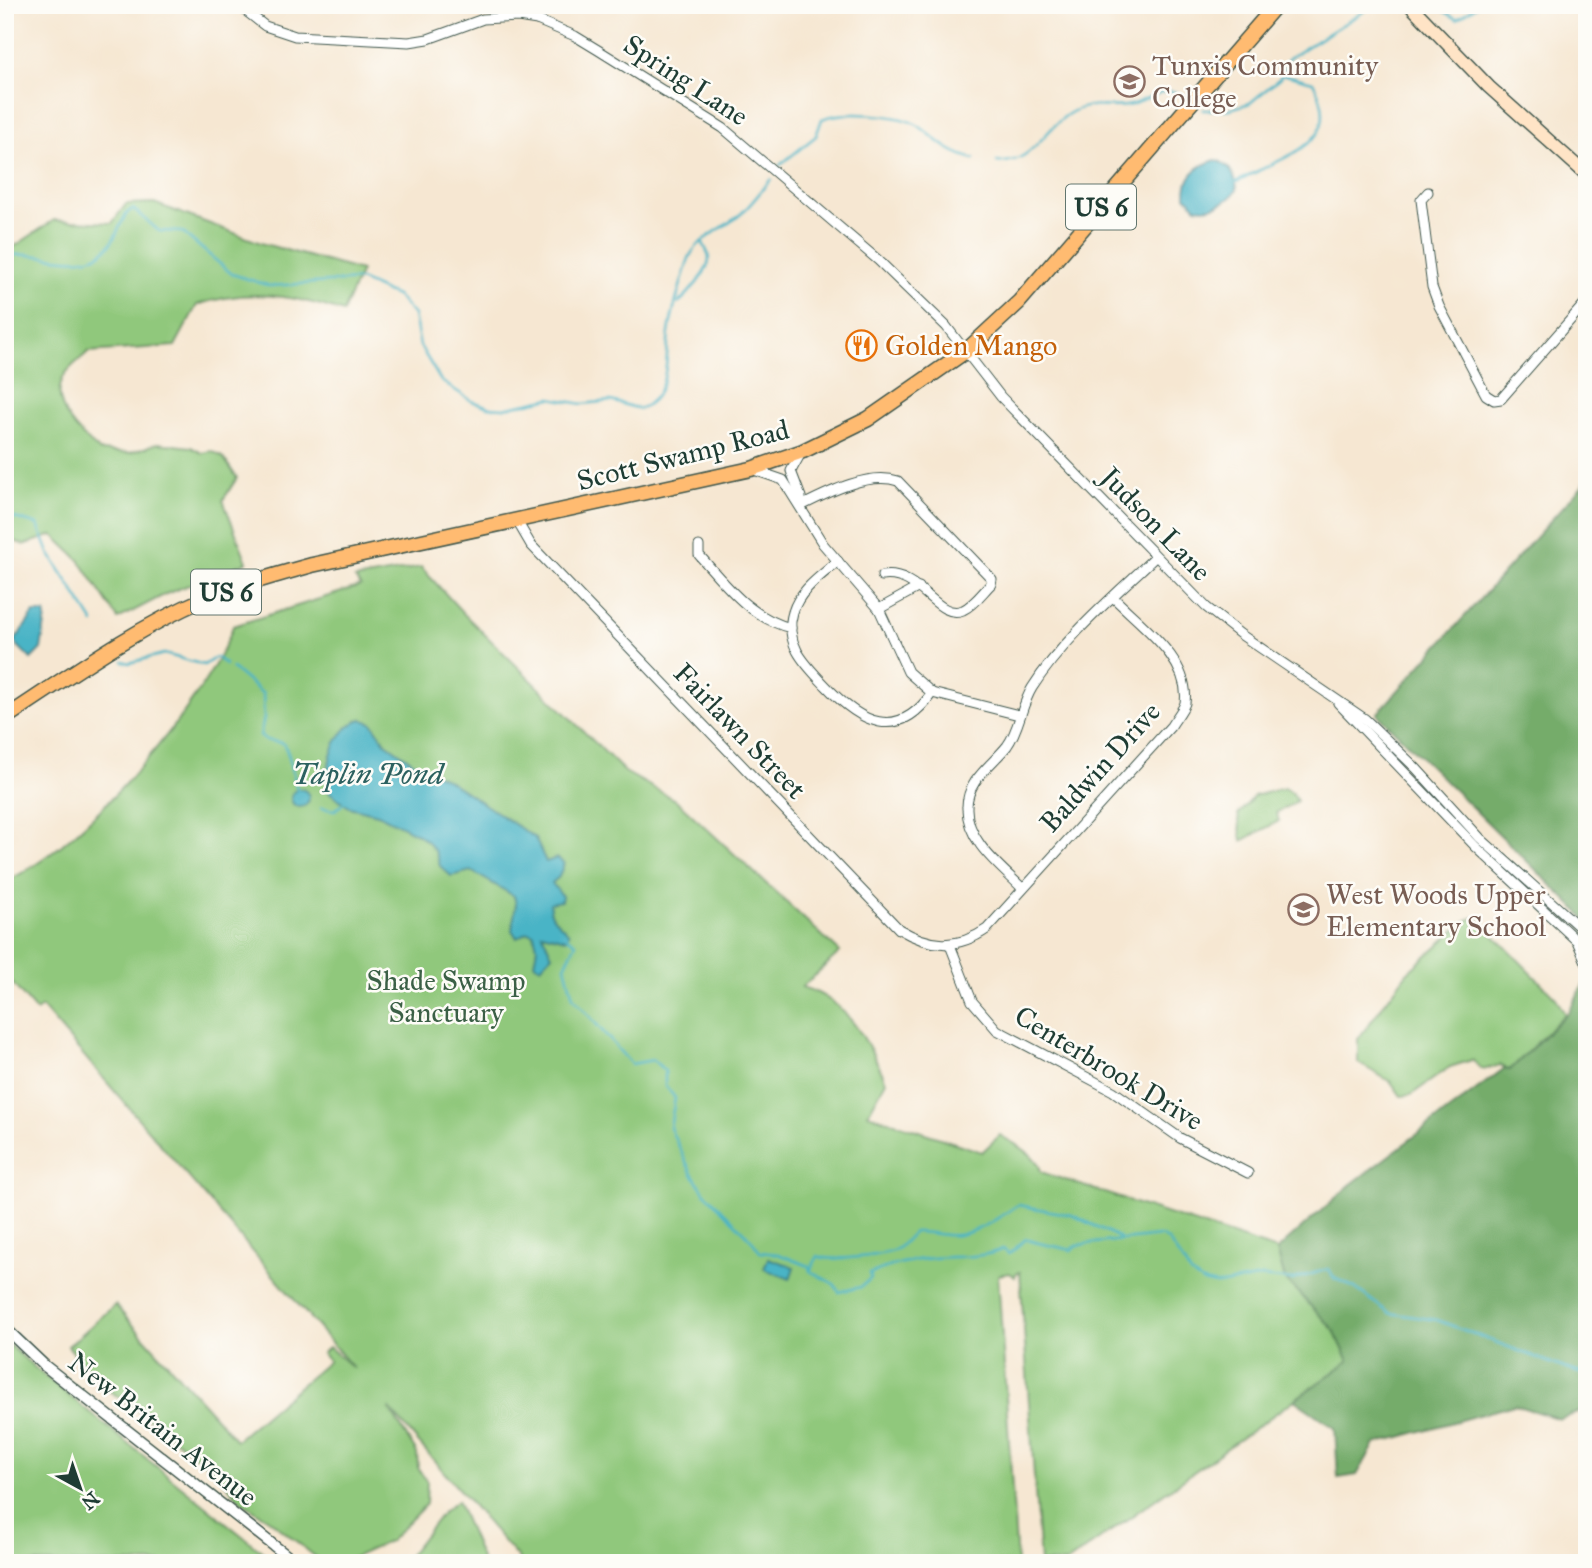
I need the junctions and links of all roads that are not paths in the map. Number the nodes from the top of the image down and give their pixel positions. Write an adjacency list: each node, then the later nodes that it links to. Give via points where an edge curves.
1 (238, 5): 5 (street, Spring Lane, via 265,26 295,36 395,43 428,39 483,19)
2 (540, 5): 5 (street)
3 (1276, 5): 9 (highway, Scott Swamp Road / US 6, via 1019,302)
4 (1412, 8): 6 (main road, via 1489,87)
5 (537, 20): 9 (street, Spring Lane, via 575,36 723,128 878,260)
6 (1587, 176)
7 (1427, 192): 8 (street, via 1421,200 1432,287 1486,395 1501,399)
8 (1587, 301)
9 (966, 351): 10 (highway, Scott Swamp Road / US 6, via 868,419); 15 (street, Judson Lane, via 1001,397)
10 (803, 451): 11 (highway, Scott Swamp Road / US 6); 12 (street, via 791,471)
11 (751, 469): 12 (street, via 783,480); 13 (highway, Scott Swamp Road / US 6)
12 (802, 506): 16 (street); 18 (street, via 834,491 880,479 904,485 992,579 957,612 945,609)
13 (517, 521): 25 (highway, Scott Swamp Road / US 6, via 312,565 203,600 110,650); 28 (street, Fairlawn Street, via 531,545 899,929 920,942)
14 (699, 545): 21 (street, via 699,555 747,607 765,620)
15 (1155, 556): 19 (street); 23 (street, Judson Lane, via 1221,620)
16 (838, 561): 20 (street); 21 (street, via 801,596)
17 (882, 576): 18 (street, via 902,575)
18 (919, 587): 20 (street)
19 (1113, 597): 24 (street, via 1032,687); 26 (street, Baldwin Drive, via 1171,656 1183,678 1185,705 1171,726)
20 (879, 609): 22 (street, via 908,671)
21 (791, 628): 22 (street, via 795,649 805,664 847,708 865,719 887,722 907,717)
22 (932, 693): 24 (street)
23 (1338, 703): 27 (street, Judson Lane, via 1358,713 1386,738 1480,838); 29 (street, Judson Lane, via 1475,846 1577,941)
24 (1018, 715): 26 (street, via 1012,738 975,782 967,806 978,841)
25 (5, 718)
26 (1022, 888): 28 (street, Baldwin Drive, via 987,929 970,941)
27 (1587, 934)
28 (950, 945): 30 (street, Centerbrook Drive, via 972,1001 997,1030 1113,1091 1180,1138)
29 (1587, 964)
30 (1248, 1173)
31 (5, 1328): 32 (street, New Britain Avenue, via 46,1366)
32 (296, 1563)

